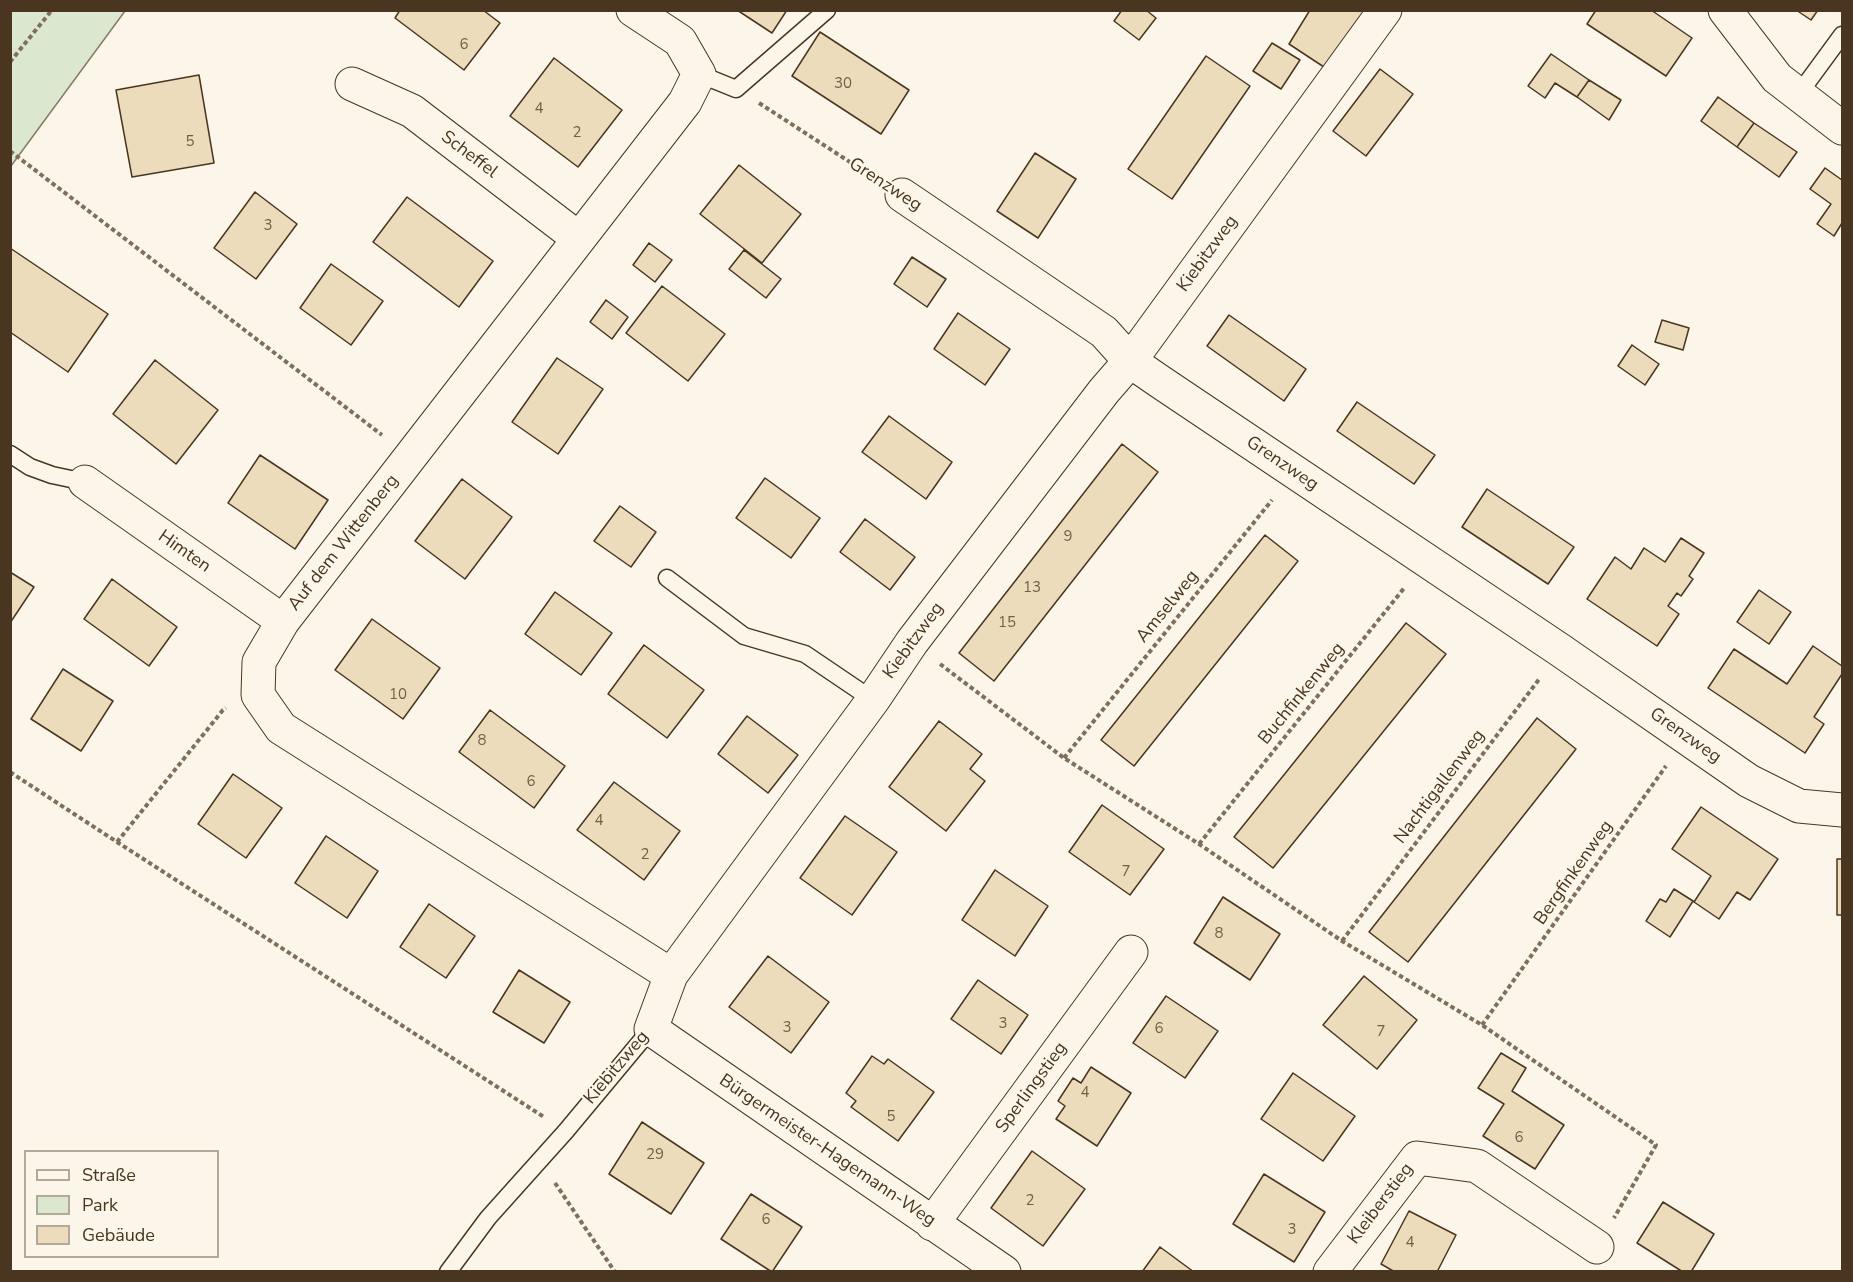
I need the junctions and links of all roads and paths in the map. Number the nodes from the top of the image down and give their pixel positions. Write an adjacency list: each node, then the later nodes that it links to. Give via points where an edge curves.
1 (52, 10): 7 (path)
2 (633, 10): 8 (street, via 680,41)
3 (827, 10): 10 (lane)
4 (1385, 10): 16 (street, Kiebitzweg)
5 (1725, 10): 11 (street, via 1777,78)
6 (1842, 35): 11 (lane)
7 (10, 62)
8 (699, 74): 10 (lane); 15 (street, Auf dem Wittenberg, via 685,102)
9 (352, 84): 15 (street, Scheffel, via 412,111)
10 (736, 89): 14 (path, Grenzweg)
11 (1798, 95): 12 (street)
12 (1842, 128)
13 (10, 151): 18 (path)
14 (902, 195): 16 (street, Grenzweg, via 1104,332)
15 (578, 238): 18 (street, Auf dem Wittenberg)
16 (1130, 361): 19 (street, Grenzweg); 24 (street, Kiebitzweg)
17 (10, 454): 20 (lane, via 30,467)
18 (412, 457): 23 (street, Auf dem Wittenberg)
19 (1294, 472): 21 (street, Grenzweg); 29 (path, Amselweg)
20 (85, 482): 23 (street, Himten)
21 (1426, 560): 25 (street, Grenzweg); 33 (path, Buchfinkenweg)
22 (668, 578): 27 (lane, via 744,636 805,654)
23 (283, 621): 26 (street, Auf dem Wittenberg, via 260,662)
24 (912, 642): 27 (street, Kiebitzweg); 29 (path)
25 (1560, 650): 28 (street, Grenzweg); 34 (path, Nachtigallenweg)
26 (258, 695): 32 (path, via 223,710); 36 (street, via 281,728)
27 (873, 700): 36 (street, Kiebitzweg)
28 (1687, 736): 31 (street, Grenzweg, via 1749,781 1800,806); 37 (path, Bergfinkenweg)
29 (1064, 758): 33 (path)
30 (10, 772): 32 (path)
31 (1842, 810)
32 (117, 842): 39 (path)
33 (1199, 844): 34 (path)
34 (1342, 941): 37 (path)
35 (1131, 952): 41 (street, Sperlingstieg)
36 (671, 975): 38 (street, Kiebitzweg)
37 (1482, 1025): 42 (path, via 1656,1145)
38 (651, 1029): 39 (lane, Kiebitzweg); 41 (street, Bürgermeister-Hagemann-Weg)
39 (566, 1131): 40 (lane, Kiebitzweg)
40 (540, 1160): 43 (lane, Kiebitzweg, via 488,1218); 44 (path)
41 (932, 1224): 45 (street, Bürgermeister-Hagemann-Weg)
42 (1598, 1247): 46 (street, Kleiberstieg, via 1477,1166 1417,1158)
43 (448, 1272)
44 (615, 1272)
45 (1004, 1272)
46 (1330, 1272)

